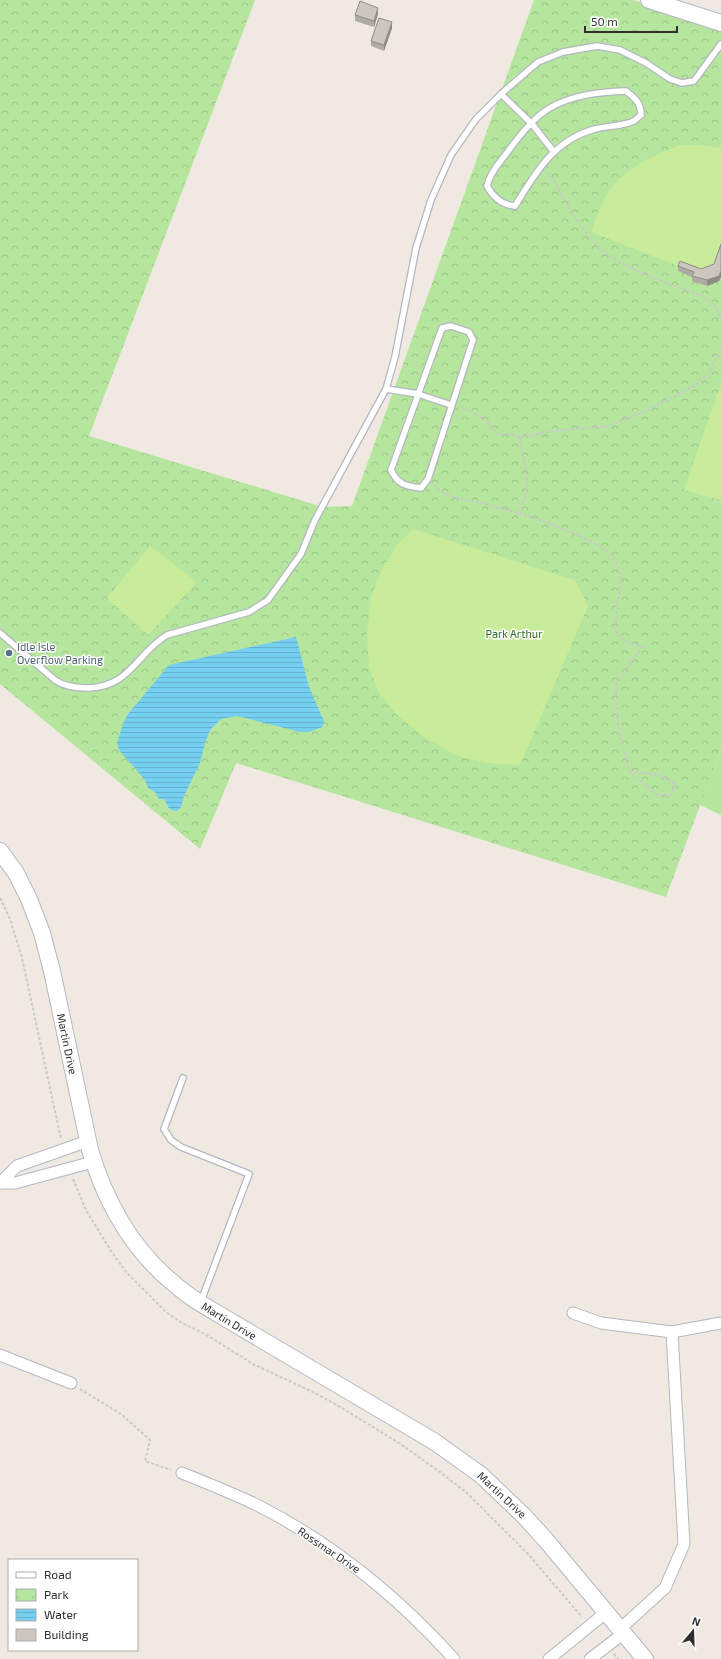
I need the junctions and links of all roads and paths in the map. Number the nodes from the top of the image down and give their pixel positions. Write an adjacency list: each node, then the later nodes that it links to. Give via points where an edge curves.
1 (649, 0): 2 (street)
2 (721, 22)
3 (721, 44): 4 (lane, via 694,81 682,83 670,79 620,50 597,46 563,52 538,62)
4 (501, 94): 5 (lane); 10 (lane, via 476,119 451,155 431,200 416,248 395,357)
5 (532, 124): 6 (lane); 6 (lane, via 548,109 580,96 626,91 641,106 641,114 634,120 571,139); 7 (lane, via 501,160 489,177 487,186 492,195 507,205 515,206)
6 (554, 152): 7 (lane)
7 (540, 167): 8 (path, via 552,178 581,226 605,253 620,264 704,297 713,303)
8 (721, 319)
9 (721, 349): 13 (path, via 704,379 646,411 606,427 553,431)
10 (386, 389): 11 (lane); 16 (lane, via 315,520 301,554 268,600 249,612 167,635 156,642 120,679 100,688 64,686)
11 (418, 394): 12 (lane); 12 (lane, via 442,328 460,328 468,332 473,340); 14 (lane, via 392,470 395,479 407,486 421,488)
12 (451, 405): 13 (path, via 484,418 497,434); 14 (lane)
13 (520, 437): 15 (path, via 528,489)
14 (428, 479): 15 (path, via 438,490 454,496)
15 (520, 513): 17 (path, via 592,543 614,558 618,565 620,575 616,628 618,634 626,640 642,647 616,684 618,725)
16 (0, 633)
17 (628, 771): 17 (path, via 659,775 676,784 670,796 655,794)
18 (0, 851): 22 (street, Martin Drive, via 29,899 42,933)
19 (0, 898): 21 (path, via 10,919 22,958)
20 (183, 1078): 26 (lane, via 164,1129 171,1140 181,1147 250,1174)
21 (61, 1139)
22 (88, 1141): 23 (street, Martin Drive); 25 (street, via 17,1166)
23 (93, 1162): 25 (street, via 15,1183); 26 (street, Martin Drive, via 110,1204 137,1246 171,1282)
24 (71, 1175): 34 (path, via 86,1210 111,1252 126,1272 166,1312 253,1364 342,1408 440,1472 466,1493 528,1554)
25 (0, 1183)
26 (200, 1303): 33 (street, Martin Drive, via 460,1459 497,1489 525,1517)
27 (573, 1313): 29 (street, via 601,1323)
28 (721, 1323): 29 (street)
29 (672, 1332): 35 (street, via 684,1544 665,1588)
30 (0, 1355): 31 (street)
31 (70, 1382): 32 (path, via 121,1414 150,1440 145,1460)
32 (182, 1473): 36 (street, Rossmar Drive, via 257,1506 343,1557 392,1597)
33 (605, 1610): 35 (street, Martin Drive); 37 (street, via 598,1619)
34 (584, 1619)
35 (622, 1631): 38 (street); 39 (street, Martin Drive)
36 (454, 1659)
37 (549, 1659)
38 (590, 1659)
39 (645, 1659)

